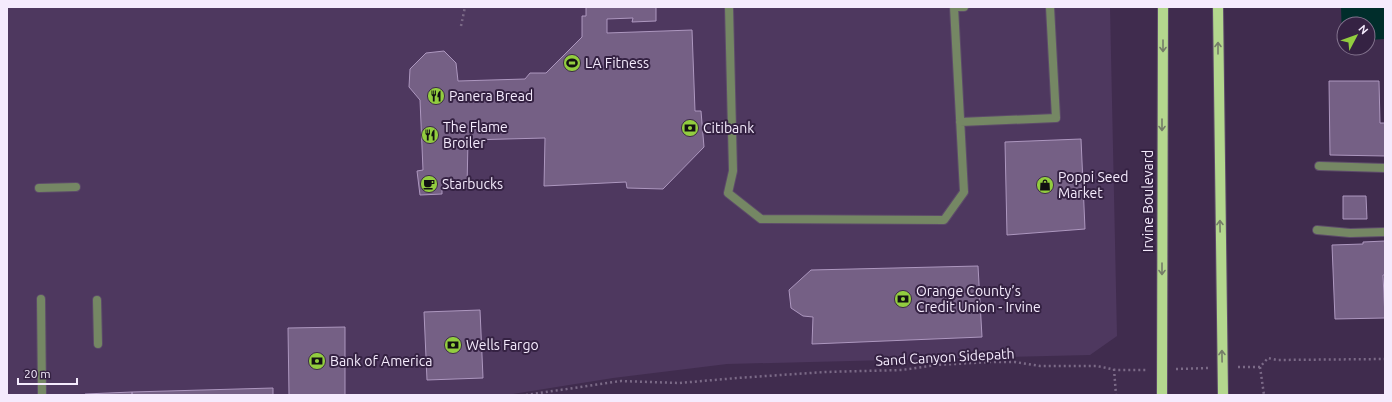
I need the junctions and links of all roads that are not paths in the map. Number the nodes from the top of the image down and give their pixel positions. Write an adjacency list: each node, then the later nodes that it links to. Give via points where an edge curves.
1 (729, 7): 7 (street, via 733,171 728,193 761,219 944,220 964,192)
2 (954, 7): 3 (street); 7 (street)
3 (964, 7)
4 (1050, 7): 7 (street, via 1056,118)
5 (1163, 7): 18 (main road, Irvine Boulevard, one-way to 18)
6 (1218, 7): 19 (main road, one-way to 6)
7 (960, 122)
8 (1319, 166): 9 (street)
9 (1385, 168)
10 (76, 187): 11 (street)
11 (39, 188)
12 (1317, 230): 13 (street, via 1350,233)
13 (1385, 232)
14 (42, 299): 17 (street)
15 (97, 300): 16 (street)
16 (98, 344)
17 (42, 395)
18 (1162, 395)
19 (1223, 395)

